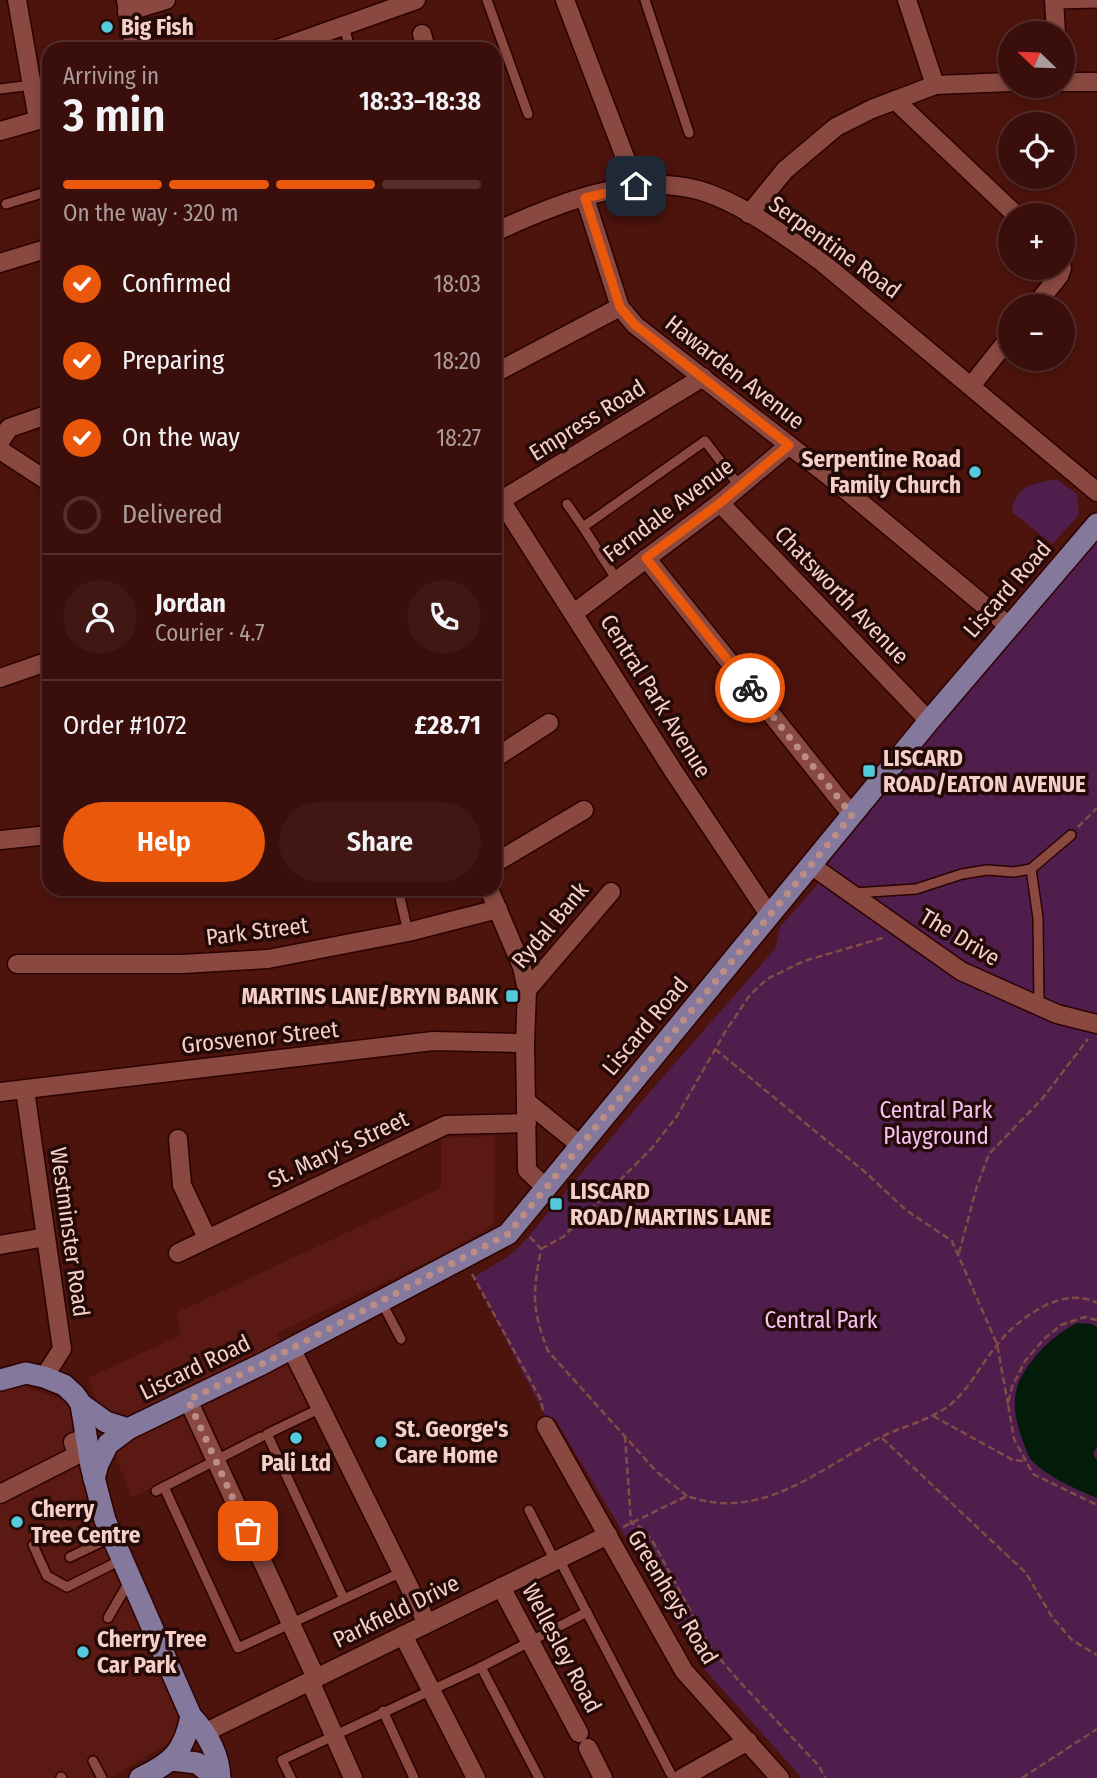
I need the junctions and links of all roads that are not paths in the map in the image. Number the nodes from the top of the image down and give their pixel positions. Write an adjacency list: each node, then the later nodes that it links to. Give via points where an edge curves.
1 (17, 0): 19 (street)
2 (166, 0): 10 (street)
3 (416, 0): 12 (street)
4 (487, 0): 23 (lane)
5 (565, 0): 28 (street)
6 (645, 0): 27 (lane)
7 (907, 0): 20 (street)
8 (1054, 2): 9 (lane); 11 (street)
9 (1097, 3)
10 (126, 6): 13 (street)
11 (1055, 21)
12 (344, 26): 14 (street); 15 (lane)
13 (133, 42)
14 (298, 42)
15 (348, 42)
16 (998, 82): 20 (street)
17 (1075, 82): 18 (street)
18 (1097, 82)
19 (32, 85): 21 (lane); 24 (street)
20 (935, 85): 22 (street)
21 (0, 89)
22 (895, 100): 31 (street); 33 (street, via 836,127 785,170)
23 (528, 114)
24 (42, 115)
25 (42, 118): 26 (street)
26 (0, 131)
27 (690, 133)
28 (636, 186): 30 (street, Serpentine Road); 33 (street, Serpentine Road, via 698,190)
29 (42, 193): 32 (lane)
30 (585, 198): 34 (street, Serpentine Road, via 537,212); 39 (street, Hawarden Avenue)
31 (1003, 203)
32 (6, 204)
33 (749, 214): 43 (street, Serpentine Road, via 823,263)
34 (502, 229)
35 (42, 250): 36 (street)
36 (0, 263)
37 (1056, 280): 38 (street)
38 (1045, 294)
39 (620, 307): 41 (street); 42 (street, Hawarden Avenue, via 635,325)
40 (998, 352): 43 (street)
41 (502, 369)
42 (703, 377): 46 (street, Hawarden Avenue); 51 (street, Empress Road)
43 (971, 386): 50 (street, Serpentine Road)
44 (42, 416): 45 (street, via 9,428)
45 (0, 442)
46 (789, 445): 49 (street, Ferndale Avenue); 60 (street, Hawarden Avenue)
47 (0, 450): 48 (street)
48 (42, 477)
49 (740, 486): 52 (street, Ferndale Avenue); 56 (lane, via 705,441)
50 (1097, 492)
51 (502, 501)
52 (720, 503): 57 (street, Ferndale Avenue); 63 (street, Chatsworth Avenue)
53 (567, 504): 56 (lane)
54 (502, 507): 59 (street, Central Park Avenue)
55 (1097, 524): 60 (main road, Liscard Road)
56 (583, 527): 58 (lane)
57 (646, 558): 58 (street, Ferndale Avenue); 67 (street)
58 (617, 580): 59 (street, Ferndale Avenue)
59 (574, 612): 79 (street, Central Park Avenue)
60 (1009, 626): 63 (main road, Liscard Road)
61 (42, 663): 62 (street)
62 (0, 678)
63 (929, 721): 67 (main road, Liscard Road)
64 (549, 723): 65 (street)
65 (502, 753)
66 (584, 810): 71 (street)
67 (852, 815): 72 (main road, Liscard Road)
68 (1071, 835): 73 (lane)
69 (42, 836): 70 (street)
70 (0, 840)
71 (502, 859)
72 (812, 866): 75 (street, The Drive); 79 (main road, Liscard Road)
73 (1031, 869): 75 (lane, via 962,874 916,889); 83 (lane, via 1038,918)
74 (611, 892): 82 (street, Rydal Bank)
75 (849, 893): 83 (street, The Drive, via 961,971)
76 (400, 896): 80 (lane)
77 (492, 896): 78 (street)
78 (498, 909): 80 (street, Park Street); 82 (street)
79 (770, 916): 91 (main road, Liscard Road)
80 (408, 932): 81 (street, Park Street, via 268,959)
81 (17, 964)
82 (527, 990): 85 (street)
83 (1039, 1006): 84 (street, The Drive)
84 (1096, 1028)
85 (525, 1043): 86 (street, Grosvenor Street, via 433,1041); 88 (street)
86 (25, 1090): 87 (street, Grosvenor Street); 93 (street, Westminster Road)
87 (0, 1092)
88 (527, 1102): 89 (street); 91 (street)
89 (527, 1123): 92 (street, via 527,1170); 94 (street, St. Mary's Street, via 446,1125)
90 (178, 1139): 94 (street, via 182,1185)
91 (580, 1145): 92 (main road, Liscard Road)
92 (546, 1188): 97 (main road, Liscard Road, via 508,1234)
93 (46, 1237): 95 (street); 100 (street, Westminster Road, via 62,1349)
94 (207, 1238): 96 (street, St. Mary's Street)
95 (0, 1245)
96 (178, 1253)
97 (381, 1301): 98 (lane); 99 (main road, Liscard Road)
98 (401, 1339)
99 (291, 1348): 102 (main road, Liscard Road); 104 (street)
100 (44, 1377): 101 (main road, via 26,1373); 103 (main road, Liscard Road, via 64,1385)
101 (0, 1380)
102 (188, 1400): 106 (main road, Liscard Road); 109 (street)
103 (81, 1404): 106 (main road, Liscard Road, via 106,1422); 108 (main road)
104 (321, 1408): 119 (street); 121 (lane, via 267,1434)
105 (546, 1426): 113 (street, Greenheys Road)
106 (128, 1429): 110 (main road, Liscard Road, via 108,1444)
107 (261, 1437): 109 (lane)
108 (86, 1438): 110 (main road); 111 (street, via 73,1442 77,1455)
109 (216, 1461): 124 (street); 124 (lane, via 160,1489 238,1648)
110 (94, 1479): 114 (main road)
111 (0, 1494)
112 (528, 1510): 117 (lane)
113 (608, 1535): 117 (street, Parkfield Drive); 134 (street, Greenheys Road, via 684,1671)
114 (113, 1536): 116 (lane); 118 (main road)
115 (33, 1545): 118 (lane, via 47,1576 67,1587)
116 (70, 1558)
117 (557, 1560): 120 (street, Parkfield Drive); 122 (lane)
118 (127, 1569): 123 (lane); 132 (main road)
119 (402, 1572): 121 (lane); 125 (street)
120 (502, 1587): 125 (street, Parkfield Drive); 127 (street, Wellesley Road)
121 (344, 1599): 124 (lane)
122 (587, 1612): 127 (lane); 147 (lane)
123 (108, 1618)
124 (290, 1623): 129 (street)
125 (427, 1623): 126 (street, Parkfield Drive)
126 (403, 1635): 129 (street, Parkfield Drive); 130 (street)
127 (530, 1641): 128 (lane); 146 (street, Wellesley Road)
128 (481, 1667): 130 (lane); 145 (lane)
129 (313, 1679): 132 (street, Parkfield Drive); 133 (street)
130 (431, 1690): 131 (lane); 144 (street)
131 (383, 1711): 133 (lane); 143 (lane)
132 (198, 1724): 136 (main road); 140 (main road, via 220,1769)
133 (334, 1735): 141 (lane, via 282,1760); 142 (street)
134 (748, 1741): 137 (street); 149 (street, Greenheys Road)
135 (93, 1760): 138 (lane)
136 (172, 1760): 139 (main road); 140 (main road, via 197,1763)
137 (702, 1773): 148 (street)
138 (102, 1778)
139 (140, 1778)
140 (218, 1778)
141 (290, 1778)
142 (354, 1778)
143 (414, 1778)
144 (476, 1778)
145 (539, 1778)
146 (604, 1778)
147 (673, 1778)
148 (682, 1778)
149 (780, 1778)

